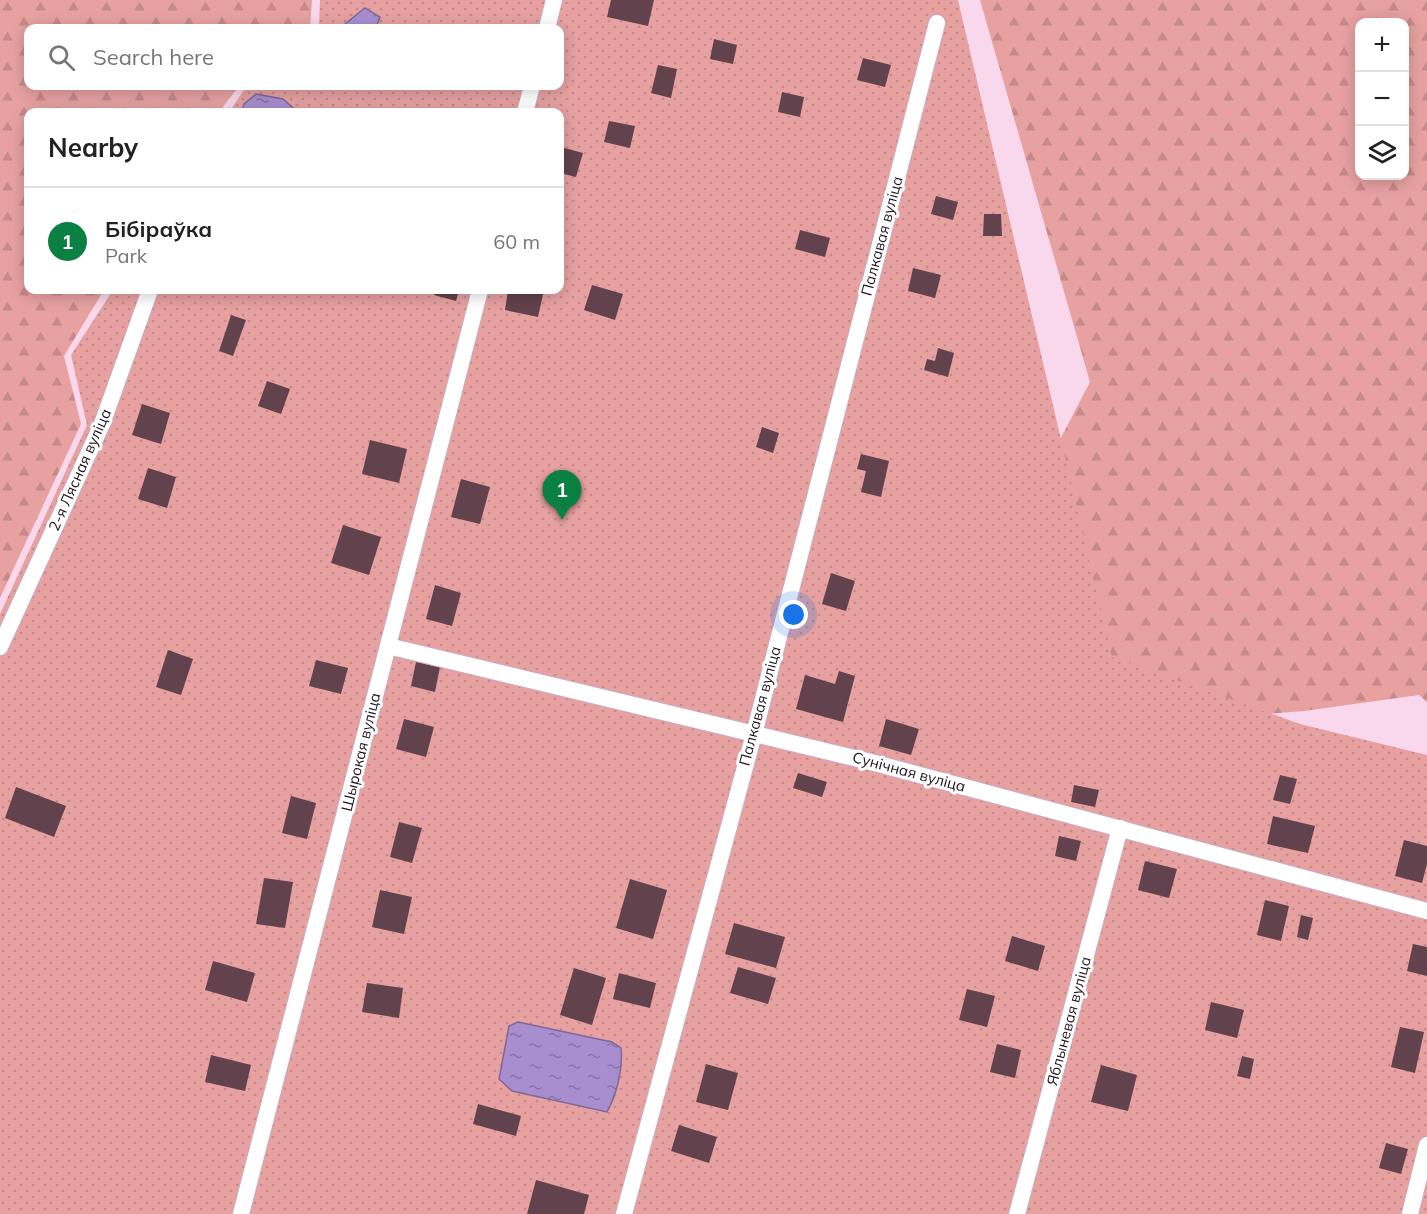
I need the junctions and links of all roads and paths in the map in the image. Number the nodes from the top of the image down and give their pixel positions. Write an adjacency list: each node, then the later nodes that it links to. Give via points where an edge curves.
1 (554, 0): 3 (lane)
2 (937, 23): 10 (lane, Палкавая вуліца)
3 (548, 24)
4 (531, 90): 5 (lane)
5 (526, 108)
6 (149, 294): 9 (lane, 2-я Лясная вуліца, via 102,424)
7 (479, 294): 8 (lane, Шырокая вуліца)
8 (388, 646): 10 (lane, Сунічная вуліца); 14 (lane, Шырокая вуліца)
9 (0, 647)
10 (754, 734): 11 (lane, Сунічная вуліца); 15 (lane, Палкавая вуліца)
11 (1120, 828): 12 (lane, Сунічная вуліца); 16 (lane, Яблыневая вуліца)
12 (1427, 911)
13 (1427, 1145): 17 (lane)
14 (241, 1214)
15 (624, 1214)
16 (1017, 1214)
17 (1410, 1214)

